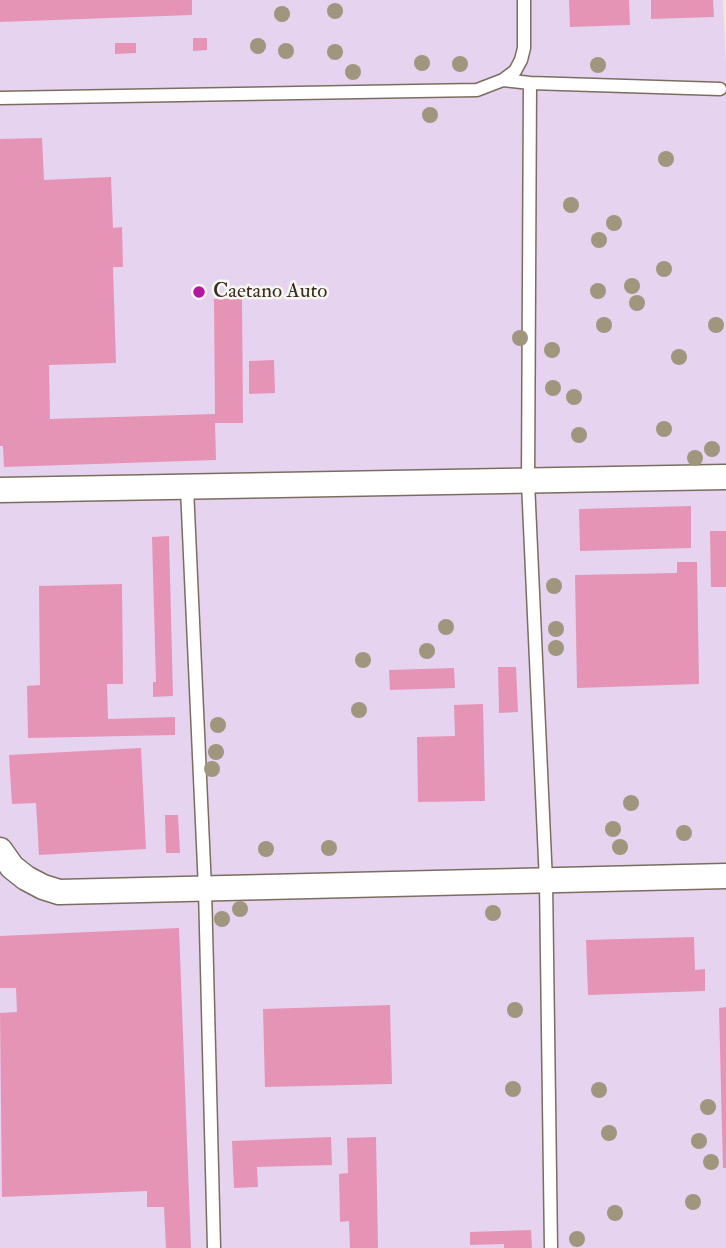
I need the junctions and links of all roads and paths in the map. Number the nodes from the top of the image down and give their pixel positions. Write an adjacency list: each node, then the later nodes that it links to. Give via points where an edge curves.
1 (524, 0): 2 (lane, via 521,60)
2 (503, 80): 3 (lane); 5 (lane, via 477,90)
3 (530, 83): 4 (lane); 7 (lane)
4 (720, 89)
5 (0, 98)
6 (726, 477): 7 (street)
7 (528, 482): 8 (street); 12 (lane)
8 (187, 488): 9 (street); 13 (lane)
9 (0, 490)
10 (0, 850): 13 (street, via 26,878 59,892)
11 (726, 876): 12 (street)
12 (546, 882): 13 (street); 15 (lane)
13 (205, 889): 14 (lane)
14 (214, 1248)
15 (551, 1248)

